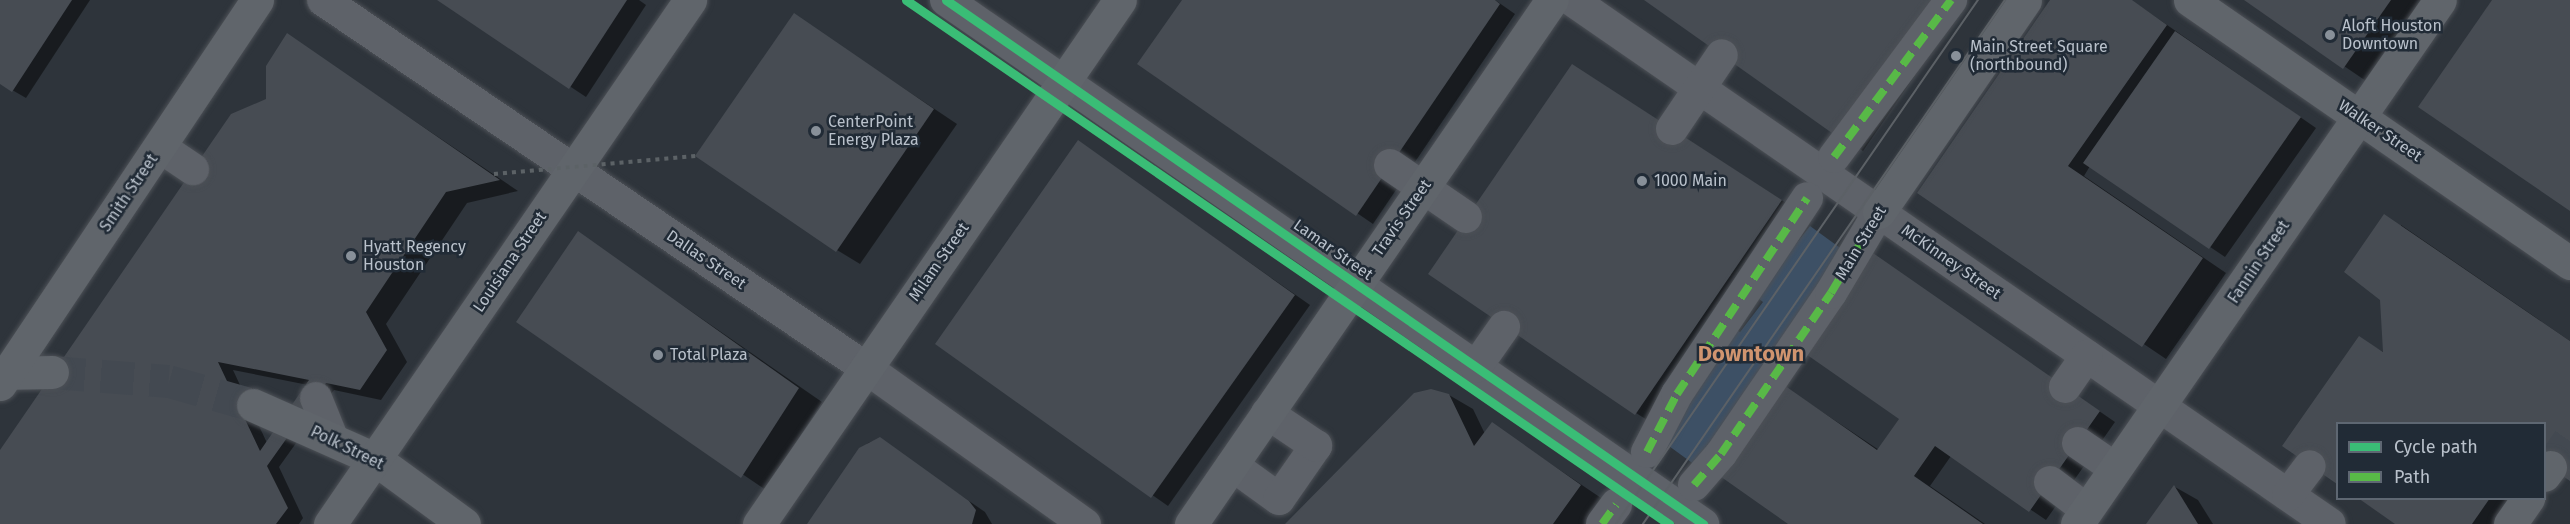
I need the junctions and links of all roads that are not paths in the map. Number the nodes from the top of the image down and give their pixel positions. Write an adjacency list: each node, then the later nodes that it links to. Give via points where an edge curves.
1 (256, 0): 17 (main road, Smith Street)
2 (324, 0): 21 (street, Dallas Street)
3 (690, 0): 21 (main road, Louisiana Street)
4 (946, 0): 13 (street, Lamar Street)
5 (1120, 0): 13 (main road, Milam Street)
6 (1552, 0): 22 (main road, Travis Street)
7 (1572, 0): 14 (street, McKinney Street)
8 (1951, 0): 18 (street)
9 (2025, 0): 24 (main road, Main Street)
10 (2190, 0): 15 (main road, Walker Street)
11 (2440, 0): 15 (main road, Fannin Street)
12 (1722, 56): 14 (street)
13 (1064, 82): 27 (street, Lamar Street); 31 (main road, Milam Street)
14 (1700, 88): 16 (street); 24 (street, McKinney Street)
15 (2359, 116): 26 (main road, Walker Street); 37 (main road, Fannin Street)
16 (1672, 129)
17 (160, 147): 20 (street); 33 (main road, Smith Street)
18 (1834, 157)
19 (1390, 165): 22 (street)
20 (193, 169)
21 (573, 170): 31 (street, Dallas Street); 42 (main road, Louisiana Street)
22 (1424, 186): 25 (street); 27 (main road, Travis Street)
23 (1807, 198): 41 (street, via 1677,394)
24 (1879, 212): 29 (street, McKinney Street); 47 (street, Main Street, via 1831,293 1721,454)
25 (1467, 217)
26 (2570, 263)
27 (1356, 284): 30 (street, Lamar Street); 38 (main road, Travis Street)
28 (1504, 327): 30 (street)
29 (2087, 356): 34 (street); 37 (street, McKinney Street)
30 (1476, 367): 56 (street, Lamar Street)
31 (866, 368): 53 (main road, Milam Street); 54 (street, Dallas Street)
32 (52, 372): 33 (main road)
33 (3, 377)
34 (2065, 387)
35 (316, 398): 39 (street)
36 (253, 405): 39 (main road, Polk Street)
37 (2160, 406): 45 (main road, Fannin Street); 48 (street, McKinney Street)
38 (1267, 414): 43 (main road, Travis Street); 43 (street, via 1316,446 1279,500)
39 (333, 440): 42 (main road, Polk Street)
40 (2078, 443): 45 (street)
41 (1647, 452)
42 (375, 459): 51 (main road, Louisiana Street); 52 (main road, Polk Street)
43 (1232, 465): 55 (main road, Travis Street)
44 (2310, 466): 48 (street)
45 (2116, 469): 50 (main road, Fannin Street)
46 (2050, 482): 50 (street)
47 (1694, 485)
48 (2288, 495): 57 (street, McKinney Street)
49 (2527, 500): 58 (main road)
50 (2082, 517)
51 (330, 524)
52 (464, 524)
53 (759, 524)
54 (1085, 524)
55 (1191, 524)
56 (1704, 524)
57 (2330, 524)
58 (2510, 524)

